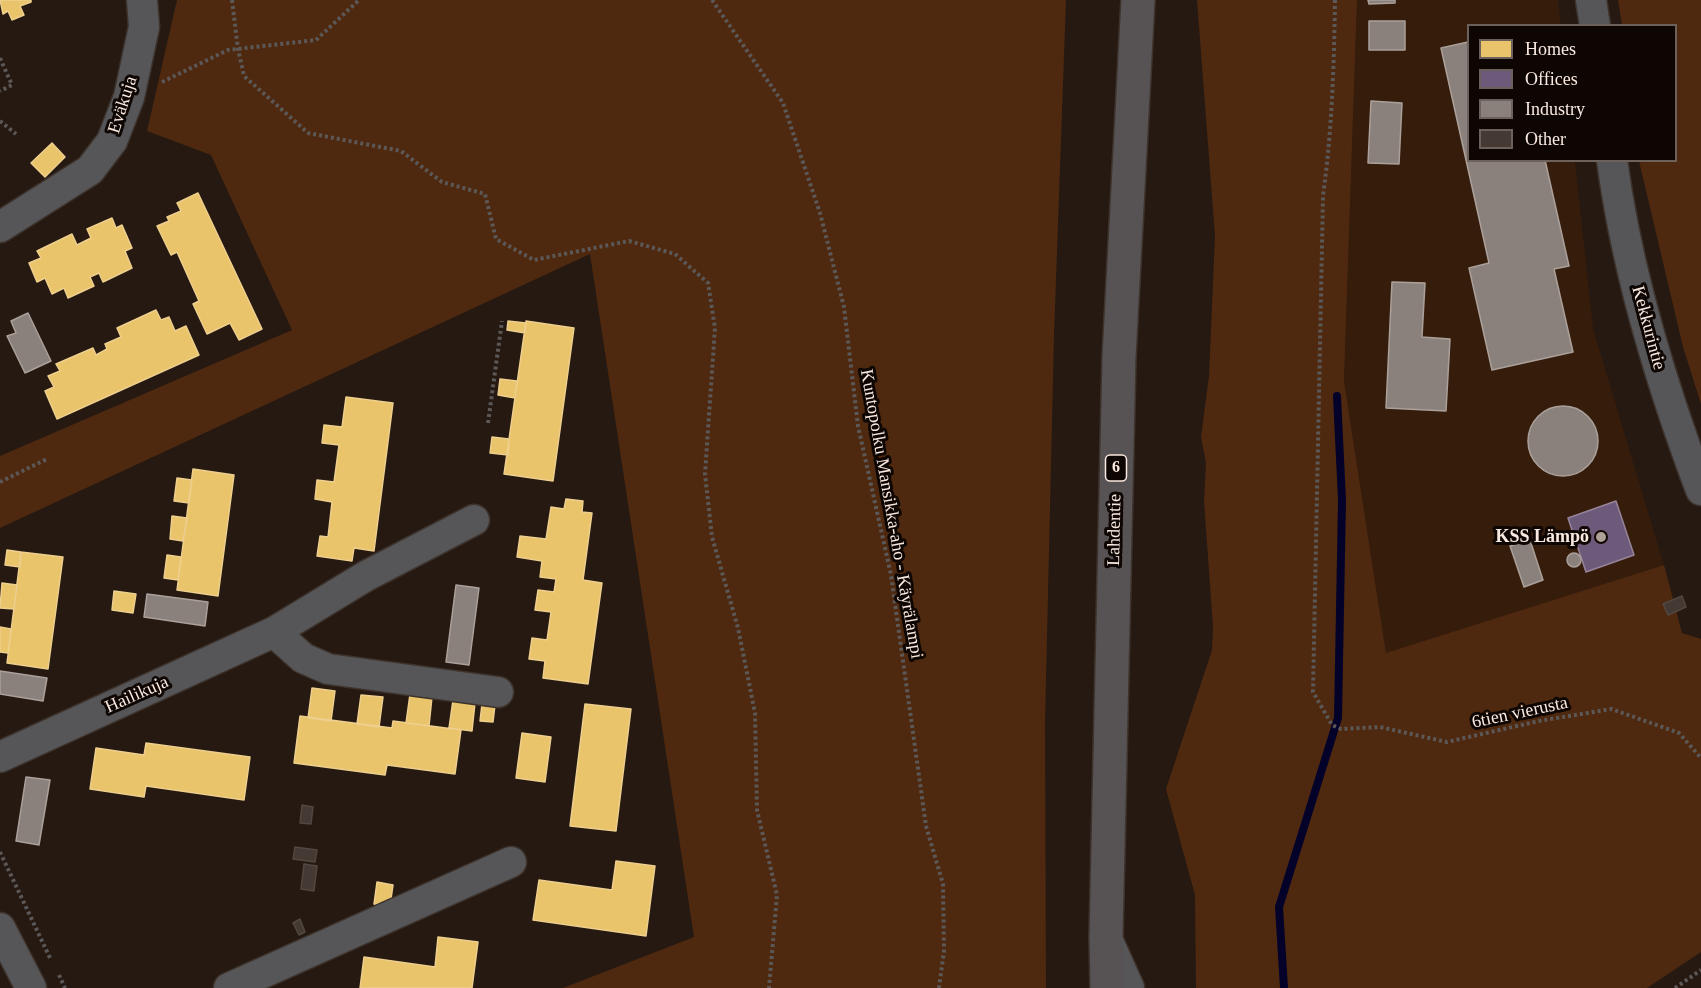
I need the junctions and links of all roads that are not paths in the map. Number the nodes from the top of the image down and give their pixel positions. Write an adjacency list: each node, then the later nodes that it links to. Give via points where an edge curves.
1 (142, 0): 6 (street, Eväkuja, via 144,27 129,98 112,141 90,170)
2 (1138, 0): 14 (highway, Lahdentie / 6, via 1119,357)
3 (1591, 0): 4 (street)
4 (1595, 24)
5 (1612, 162): 7 (street, Kekkurintie, via 1619,213 1658,366)
6 (0, 227)
7 (1701, 490)
8 (474, 520): 9 (street, Hailikuja, via 366,576)
9 (274, 632): 10 (street, via 303,658 328,669); 11 (street, Hailikuja)
10 (498, 692)
11 (0, 757)
12 (511, 862): 16 (street)
13 (0, 928): 15 (street)
14 (1106, 936): 17 (highway, Lahdentie / 6); 18 (street)
15 (31, 988)
16 (229, 988)
17 (1107, 988)
18 (1129, 988)

